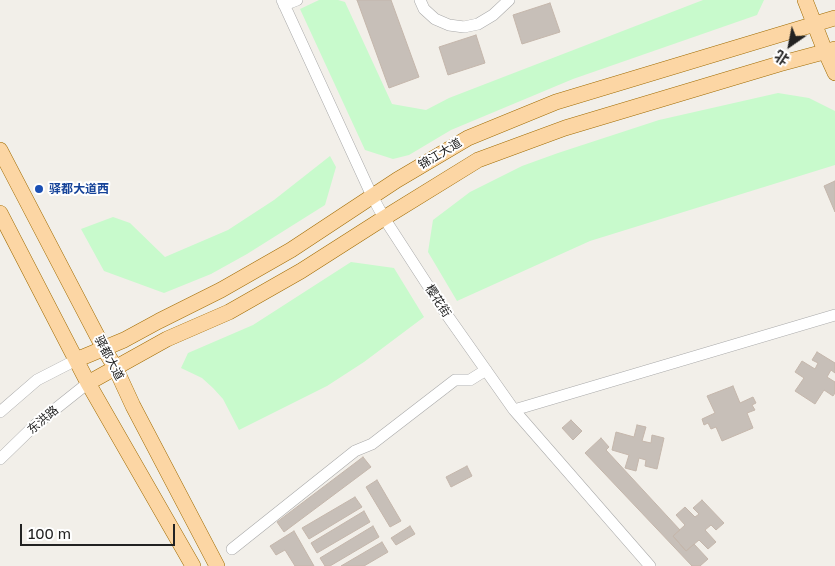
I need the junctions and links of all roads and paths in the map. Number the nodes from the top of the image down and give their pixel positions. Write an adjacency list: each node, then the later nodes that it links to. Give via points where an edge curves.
1 (297, 0): 5 (street)
2 (420, 0): 3 (street, via 435,19 464,27 478,24)
3 (509, 0)
4 (805, 0): 7 (main road)
5 (283, 3): 11 (street, 樱花街)
6 (835, 18): 7 (main road, 锦江大道)
7 (814, 24): 8 (main road); 11 (main road, 锦江大道, via 556,102 468,138)
8 (830, 50): 9 (main road); 13 (main road, 锦江大道, via 565,128 478,160)
9 (835, 73)
10 (0, 150): 15 (main road, 驿都大道)
11 (372, 196): 13 (street, 樱花街); 15 (main road, 锦江大道, via 291,250 221,290)
12 (0, 213): 16 (main road)
13 (384, 218): 17 (main road, 锦江大道, via 301,272 229,312 167,339); 18 (street, 樱花街)
14 (835, 315): 20 (street)
15 (104, 349): 16 (main road, 锦江大道); 17 (main road, 驿都大道)
16 (76, 360): 19 (main road); 21 (street, via 37,380)
17 (115, 368): 19 (main road, 锦江大道); 25 (main road, 驿都大道)
18 (486, 370): 20 (street, 樱花街); 23 (street, via 470,380 455,380 372,444 355,451)
19 (88, 383): 22 (street, 东洪路); 24 (main road)
20 (514, 410): 26 (street, 樱花街)
21 (0, 412)
22 (0, 458)
23 (232, 549)
24 (193, 566)
25 (217, 566)
26 (650, 566)

